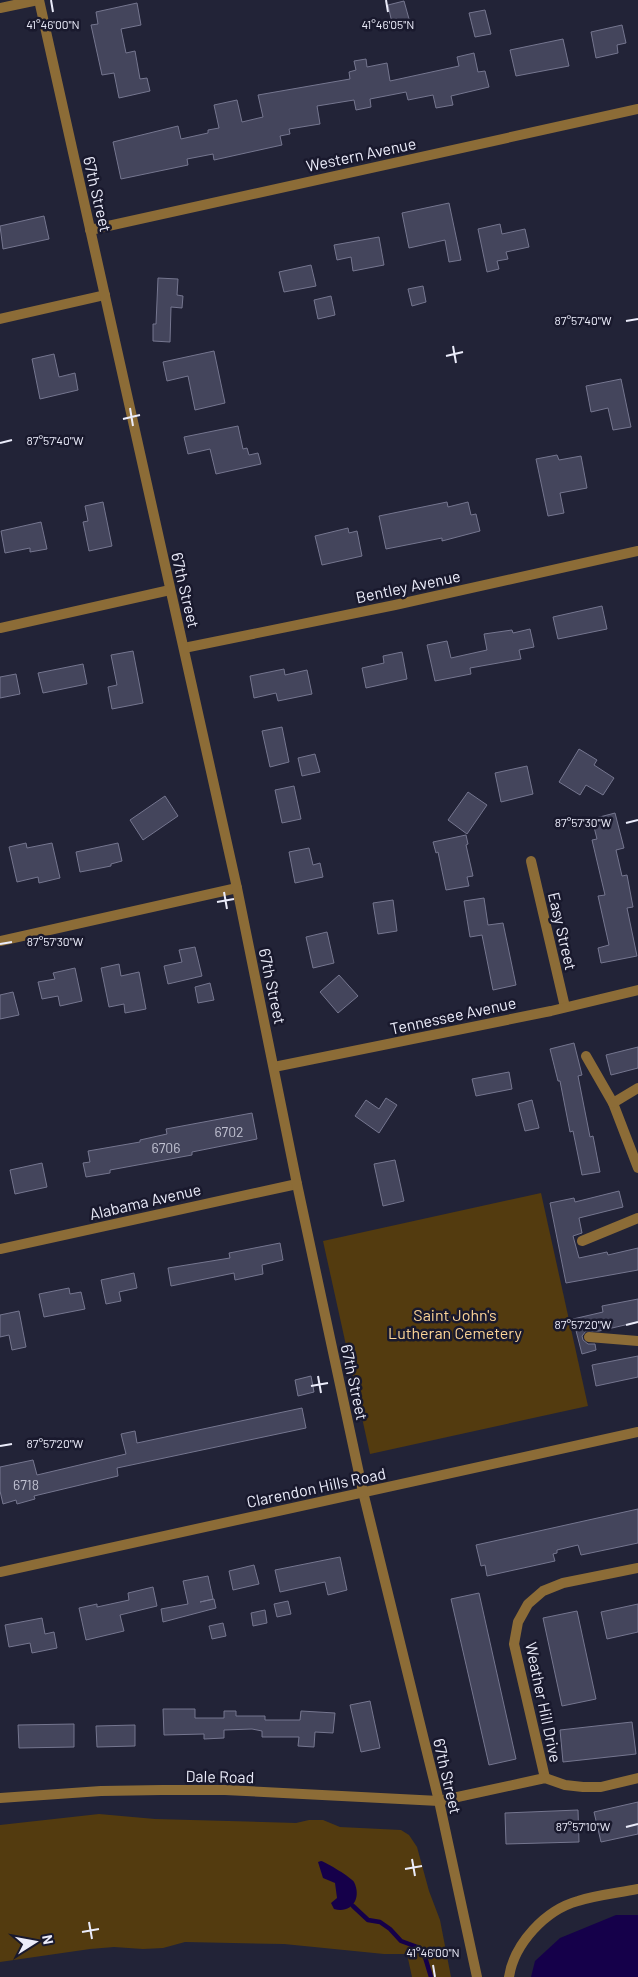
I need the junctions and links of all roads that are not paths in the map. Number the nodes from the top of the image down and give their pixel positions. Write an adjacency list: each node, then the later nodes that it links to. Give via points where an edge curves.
1 (38, 0): 2 (street); 4 (street, 67th Street)
2 (0, 8)
3 (638, 109): 4 (street, Western Avenue)
4 (90, 230): 5 (street, 67th Street)
5 (105, 295): 6 (street); 8 (street, 67th Street)
6 (0, 319)
7 (638, 551): 10 (street, Bentley Avenue)
8 (170, 590): 9 (street); 10 (street, 67th Street)
9 (0, 628)
10 (184, 648): 12 (street, 67th Street)
11 (531, 861): 15 (street, Easy Street)
12 (237, 888): 13 (street); 17 (street, 67th Street)
13 (0, 941)
14 (638, 990): 15 (street, Tennessee Avenue)
15 (565, 1007): 17 (street, Tennessee Avenue)
16 (586, 1056): 19 (street)
17 (274, 1067): 21 (street, 67th Street)
18 (638, 1088): 19 (street)
19 (613, 1103): 20 (street)
20 (638, 1168)
21 (297, 1184): 24 (street, Alabama Avenue); 28 (street, 67th Street)
22 (638, 1218): 23 (street)
23 (582, 1241)
24 (0, 1249)
25 (589, 1337): 26 (street)
26 (638, 1340)
27 (638, 1432): 28 (street, Clarendon Hills Road)
28 (363, 1492): 30 (street, Clarendon Hills Road); 34 (street, 67th Street)
29 (638, 1568): 31 (street, Weather Hill Drive, via 562,1583 543,1590 528,1604 518,1622 514,1644)
30 (0, 1572)
31 (545, 1778): 32 (street, via 565,1785 601,1787); 34 (street, Dale Road)
32 (638, 1778)
33 (0, 1798): 34 (street, Dale Road, via 171,1790)
34 (439, 1800): 36 (street, 67th Street)
35 (638, 1889): 37 (street, via 577,1901 556,1911 529,1934 515,1956)
36 (477, 1977)
37 (509, 1977)

